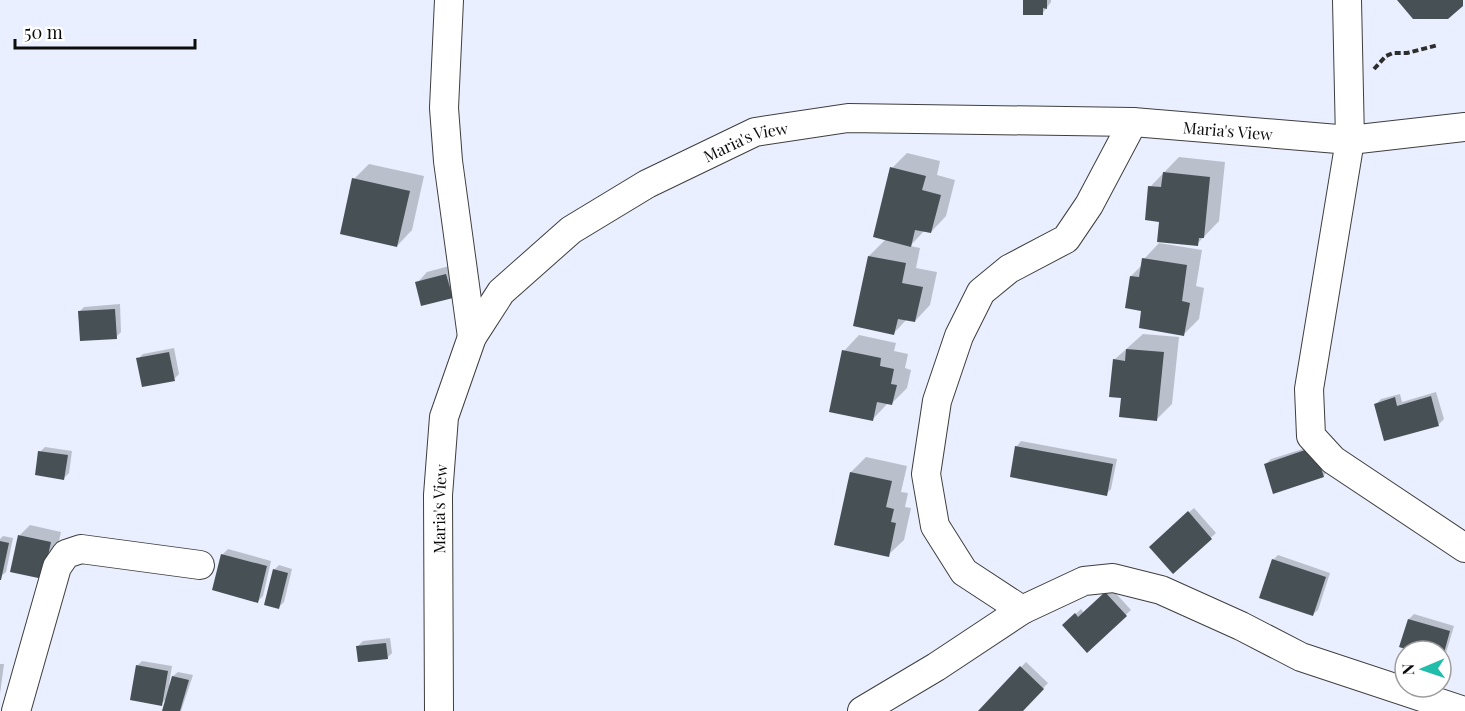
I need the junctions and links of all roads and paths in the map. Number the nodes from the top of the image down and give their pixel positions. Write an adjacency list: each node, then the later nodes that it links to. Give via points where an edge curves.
1 (449, 0): 8 (street, via 444,108)
2 (1347, 0): 4 (street)
3 (1438, 45): 4 (path, via 1386,56)
4 (1350, 106): 7 (street)
5 (1133, 122): 7 (street, Maria's View); 8 (street, Maria's View, via 848,118 755,132 646,184 571,230 501,292); 11 (street, via 1089,205 1066,239 1009,269 981,292 959,336 937,402 926,474 935,526 964,572)
6 (1465, 127): 7 (street, Maria's View)
7 (1350, 140): 9 (street, via 1309,389 1311,436 1333,460)
8 (472, 337): 13 (street, Maria's View, via 444,417 438,495)
9 (1465, 548)
10 (200, 565): 12 (street, via 81,549 66,554 57,567)
11 (1022, 610): 14 (street); 15 (street, via 1084,581 1113,578 1161,590 1301,657)
12 (16, 711)
13 (439, 711)
14 (862, 711)
15 (1464, 711)

